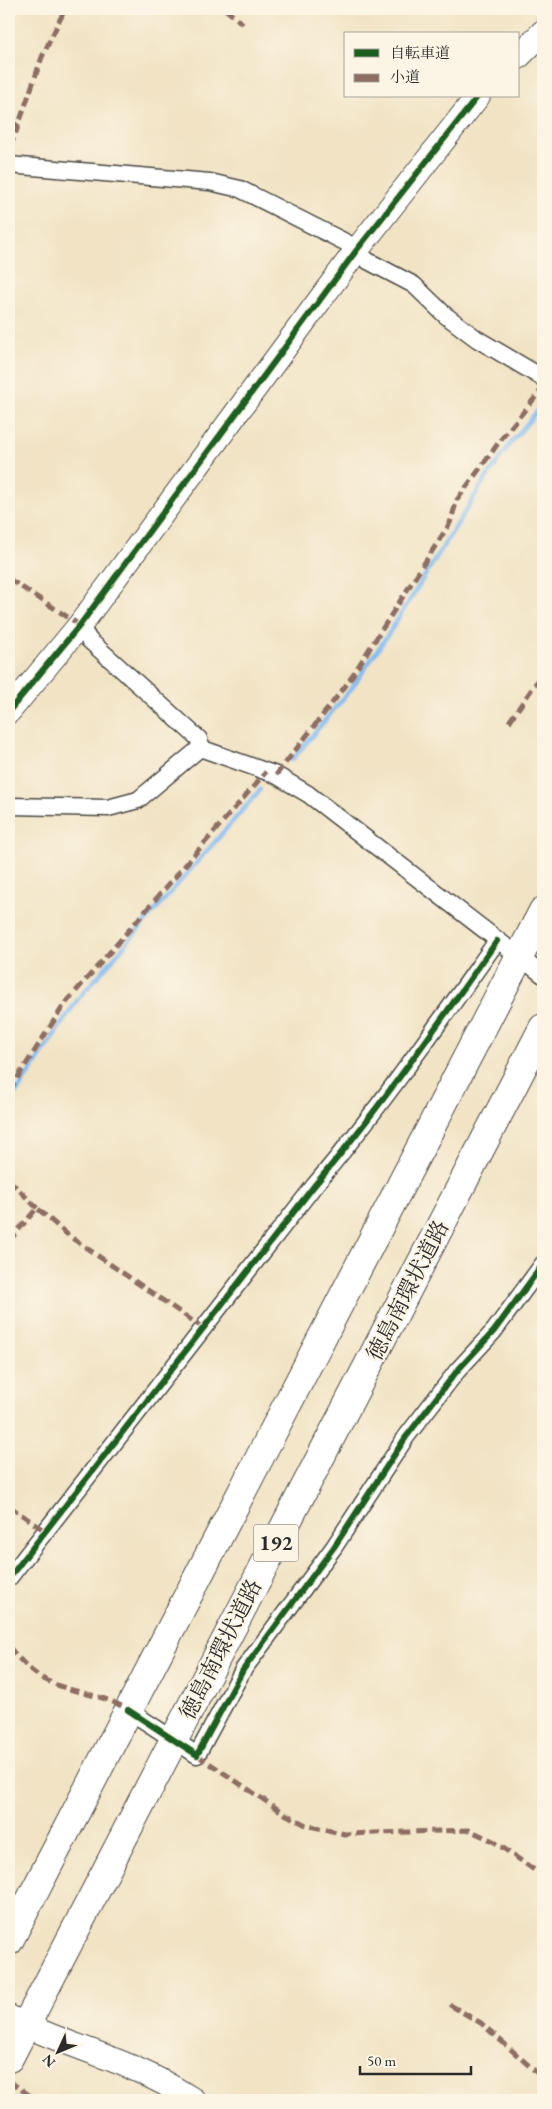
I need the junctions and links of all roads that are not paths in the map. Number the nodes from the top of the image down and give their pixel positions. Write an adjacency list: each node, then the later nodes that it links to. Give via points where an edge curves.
1 (543, 32): 2 (street)
2 (520, 55)
3 (476, 98): 5 (street)
4 (9, 165): 5 (street, via 210,182 240,189 347,243)
5 (356, 251): 6 (street, via 368,261 414,285 445,315 477,339); 7 (street)
6 (543, 378)
7 (80, 625): 8 (street); 9 (street, via 89,640 199,739)
8 (9, 712)
9 (200, 748): 10 (street, via 138,800 108,808); 12 (street, via 276,775 308,794)
10 (9, 806)
11 (543, 911): 13 (highway, 192)
12 (497, 941): 13 (street); 17 (street, via 343,1152)
13 (520, 958): 14 (street); 18 (highway, 192)
14 (543, 975)
15 (543, 1028): 19 (highway, 徳島南環状道路 / 192)
16 (543, 1264): 19 (street, via 494,1331 457,1371 406,1437 334,1547 243,1670 197,1755)
17 (9, 1578)
18 (128, 1710): 19 (street); 20 (highway, 192)
19 (173, 1740): 21 (highway, 徳島南環状道路 / 192)
20 (9, 1941)
21 (17, 2022): 22 (highway, 徳島南環状道路 / 192); 23 (street, via 134,2068)
22 (9, 2058)
23 (194, 2100)

